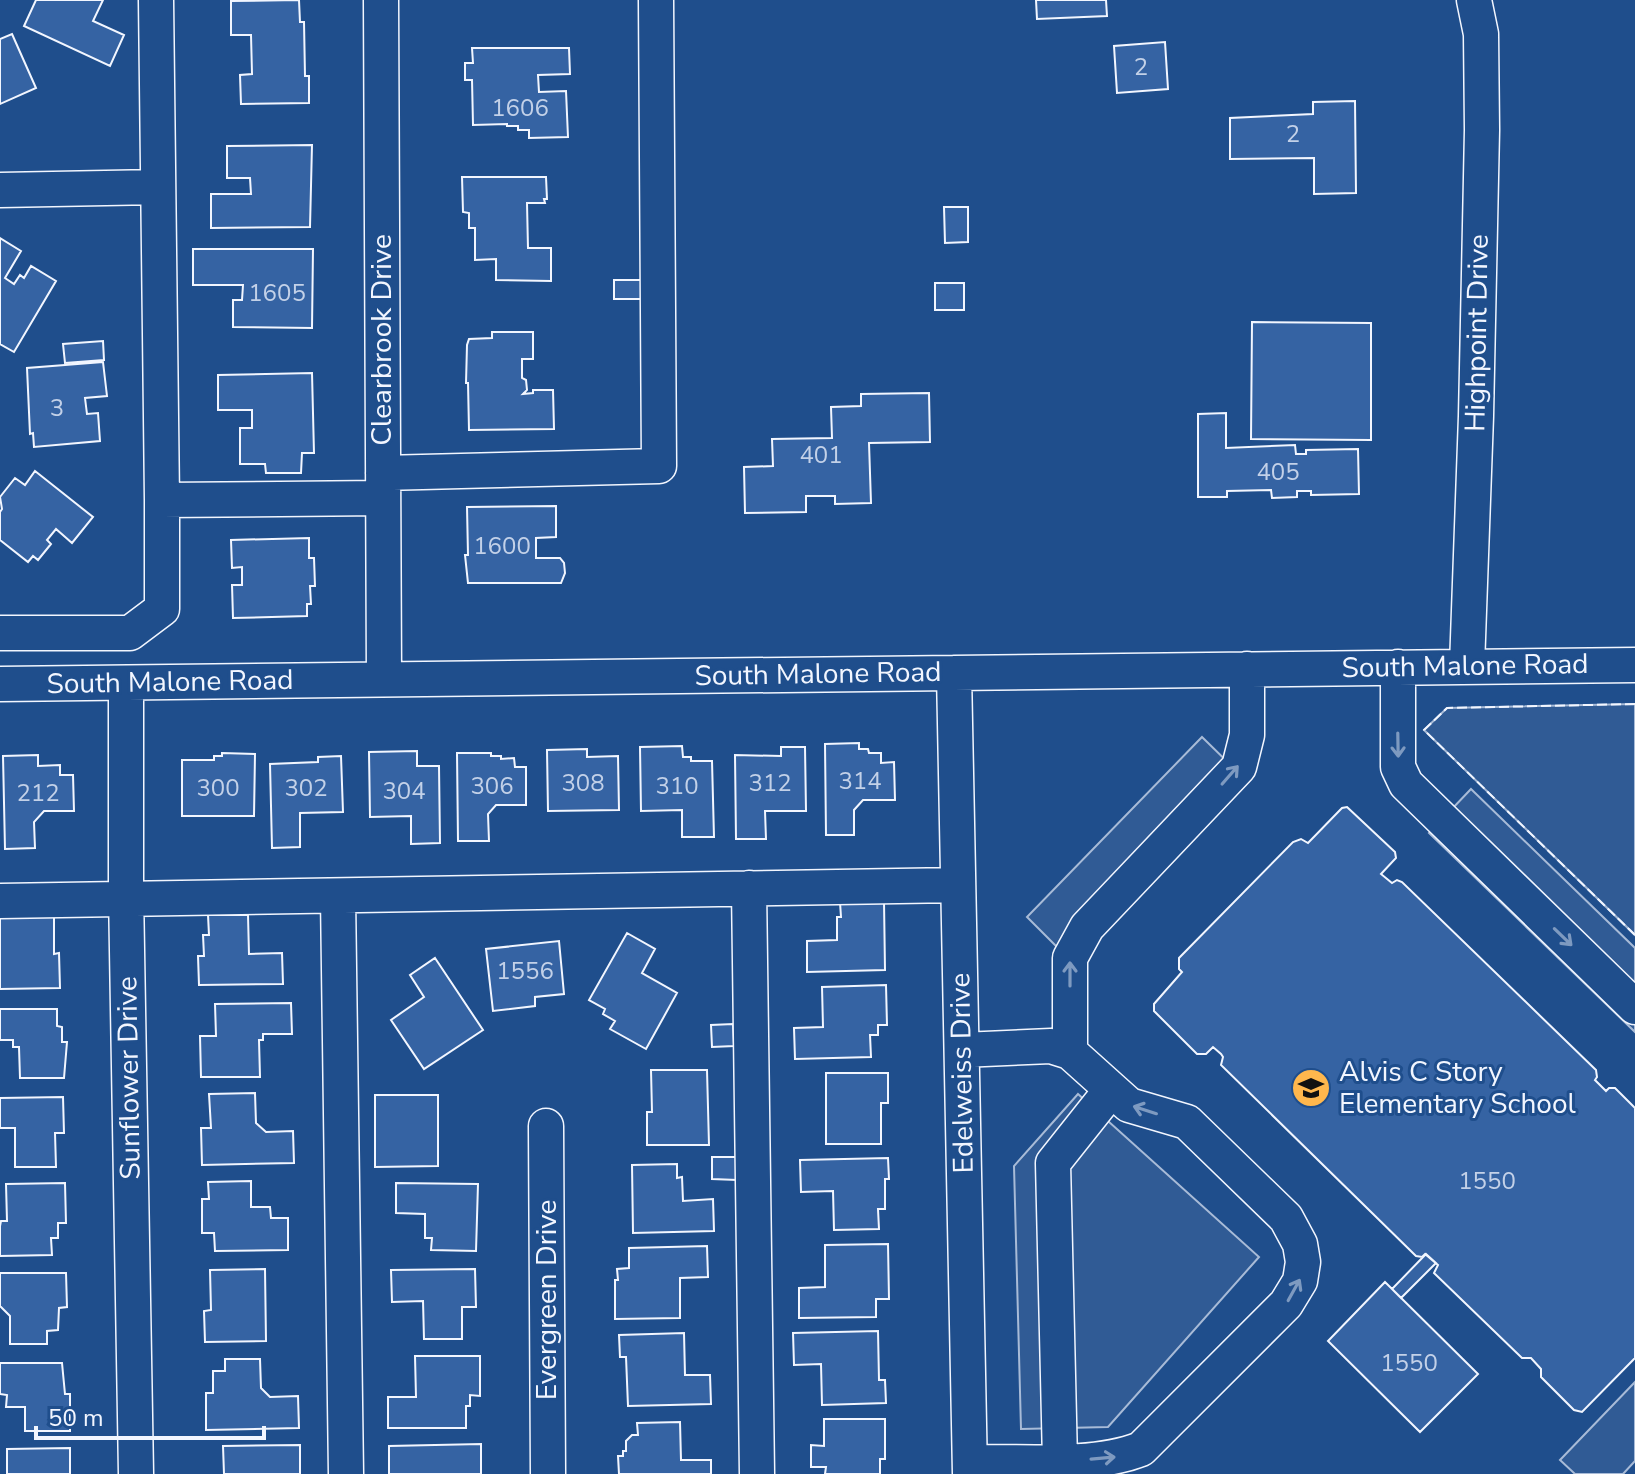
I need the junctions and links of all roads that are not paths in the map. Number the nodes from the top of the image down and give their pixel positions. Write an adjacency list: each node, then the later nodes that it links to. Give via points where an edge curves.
1 (156, 0): 5 (street)
2 (381, 0): 7 (street, Clearbrook Drive)
3 (656, 0): 7 (street, via 659,466)
4 (1474, 0): 11 (street, Highpoint Drive, via 1481,34 1482,130)
5 (158, 187): 6 (street); 8 (street)
6 (0, 190)
7 (383, 486): 8 (street); 15 (street, Clearbrook Drive)
8 (162, 500): 9 (street, via 162,609 130,633)
9 (0, 633)
10 (1635, 665): 11 (street, South Malone Road)
11 (1467, 666): 12 (street, South Malone Road)
12 (1398, 667): 13 (street, South Malone Road); 23 (street, one-way to 23, via 1398,767 1406,784)
13 (1247, 669): 14 (street, South Malone Road); 25 (street, one-way to 13, via 1070,958 1087,927 1239,767 1247,735)
14 (954, 673): 15 (street, South Malone Road); 18 (street, Edelweiss Drive)
15 (384, 679): 16 (street, South Malone Road)
16 (126, 683): 17 (street, South Malone Road); 21 (street, Sunflower Drive)
17 (0, 684)
18 (958, 885): 19 (street); 24 (street, Edelweiss Drive)
19 (749, 888): 20 (street); 33 (street)
20 (338, 896): 21 (street); 31 (street)
21 (126, 899): 22 (street); 30 (street, Sunflower Drive)
22 (0, 901)
23 (1635, 1007)
24 (962, 1050): 25 (street, via 1051,1046); 29 (street, Edelweiss Drive)
25 (1070, 1052): 26 (street)
26 (1111, 1090): 28 (street, via 1053,1163); 28 (street, one-way to 26, via 1124,1456 1141,1449 1286,1304 1300,1281 1303,1262 1286,1218 1187,1122 1129,1105)
27 (546, 1126): 32 (street, Evergreen Drive)
28 (1060, 1461): 29 (street)
29 (970, 1468)
30 (136, 1474)
31 (346, 1474)
32 (548, 1474)
33 (757, 1474)

